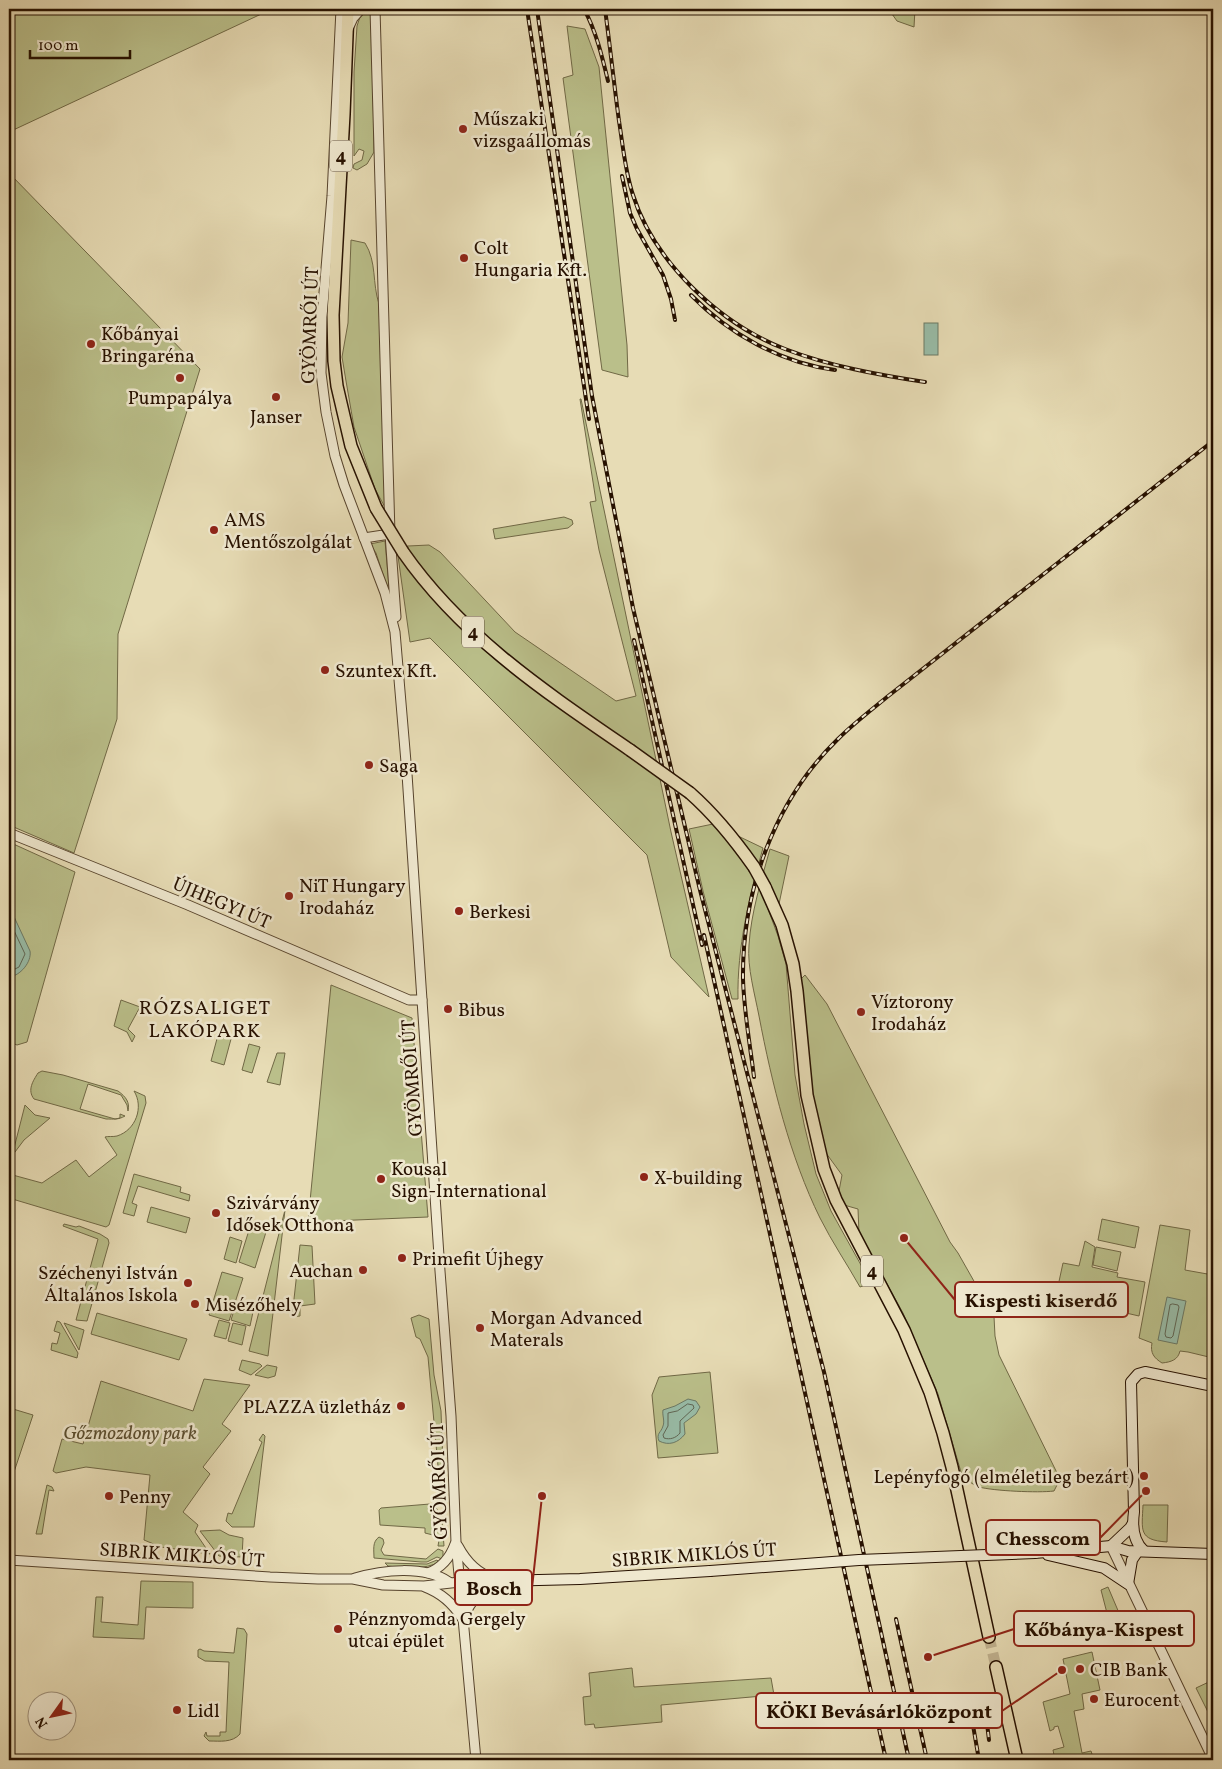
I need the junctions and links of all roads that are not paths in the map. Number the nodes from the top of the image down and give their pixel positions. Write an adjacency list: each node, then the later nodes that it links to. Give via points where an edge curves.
1 (341, 9): 7 (street, GYÖMRŐI ÚT, via 321,373 333,449)
2 (348, 9): 5 (main road, 4)
3 (361, 9): 5 (street)
4 (375, 9): 6 (street, GYÖMRŐI ÚT)
5 (347, 32): 26 (main road, 4, bridge, via 333,315 334,361 337,386 363,478 376,508 403,552 447,608 485,643 556,699 690,793 722,824 754,867 775,906 793,964 803,1072 824,1169 841,1212 904,1330 930,1392 952,1466)
6 (390, 534): 7 (street); 8 (street, GYÖMRŐI ÚT)
7 (364, 538): 8 (street, GYÖMRŐI ÚT, via 385,593)
8 (395, 632): 10 (street, GYÖMRŐI ÚT)
9 (9, 833): 10 (street, ÚJHEGYI ÚT, via 188,905 409,1000)
10 (422, 1000): 13 (street, GYÖMRŐI ÚT, via 451,1416)
11 (1213, 1386): 12 (main road, via 1145,1372 1131,1382)
12 (1132, 1523): 14 (main road); 15 (main road)
13 (456, 1542): 19 (street, via 445,1562); 21 (street, GYÖMRŐI ÚT); 22 (street, via 474,1568)
14 (1110, 1546): 15 (main road, SIBRIK MIKLÓS ÚT); 16 (main road, SIBRIK MIKLÓS ÚT); 23 (street)
15 (1141, 1551): 17 (main road, SIBRIK MIKLÓS ÚT); 23 (main road, via 1132,1560)
16 (1039, 1553): 22 (main road, SIBRIK MIKLÓS ÚT, bridge, via 859,1560); 23 (main road, via 1104,1568)
17 (1213, 1554)
18 (9, 1560): 20 (street, SIBRIK MIKLÓS ÚT, via 270,1577)
19 (428, 1573): 20 (street, SIBRIK MIKLÓS ÚT, via 385,1571); 21 (street, SIBRIK MIKLÓS ÚT)
20 (354, 1579): 24 (street, SIBRIK MIKLÓS ÚT, via 383,1585)
21 (454, 1582): 22 (main road, SIBRIK MIKLÓS ÚT); 24 (street, SIBRIK MIKLÓS ÚT); 25 (street, GYÖMRŐI ÚT)
22 (500, 1582): 25 (street, via 477,1595)
23 (1128, 1584): 28 (street)
24 (424, 1586): 25 (street, via 449,1601)
25 (463, 1620): 29 (street, GYÖMRŐI ÚT)
26 (989, 1637)
27 (996, 1667): 30 (main road)
28 (1213, 1759)
29 (476, 1760)
30 (1017, 1760)

